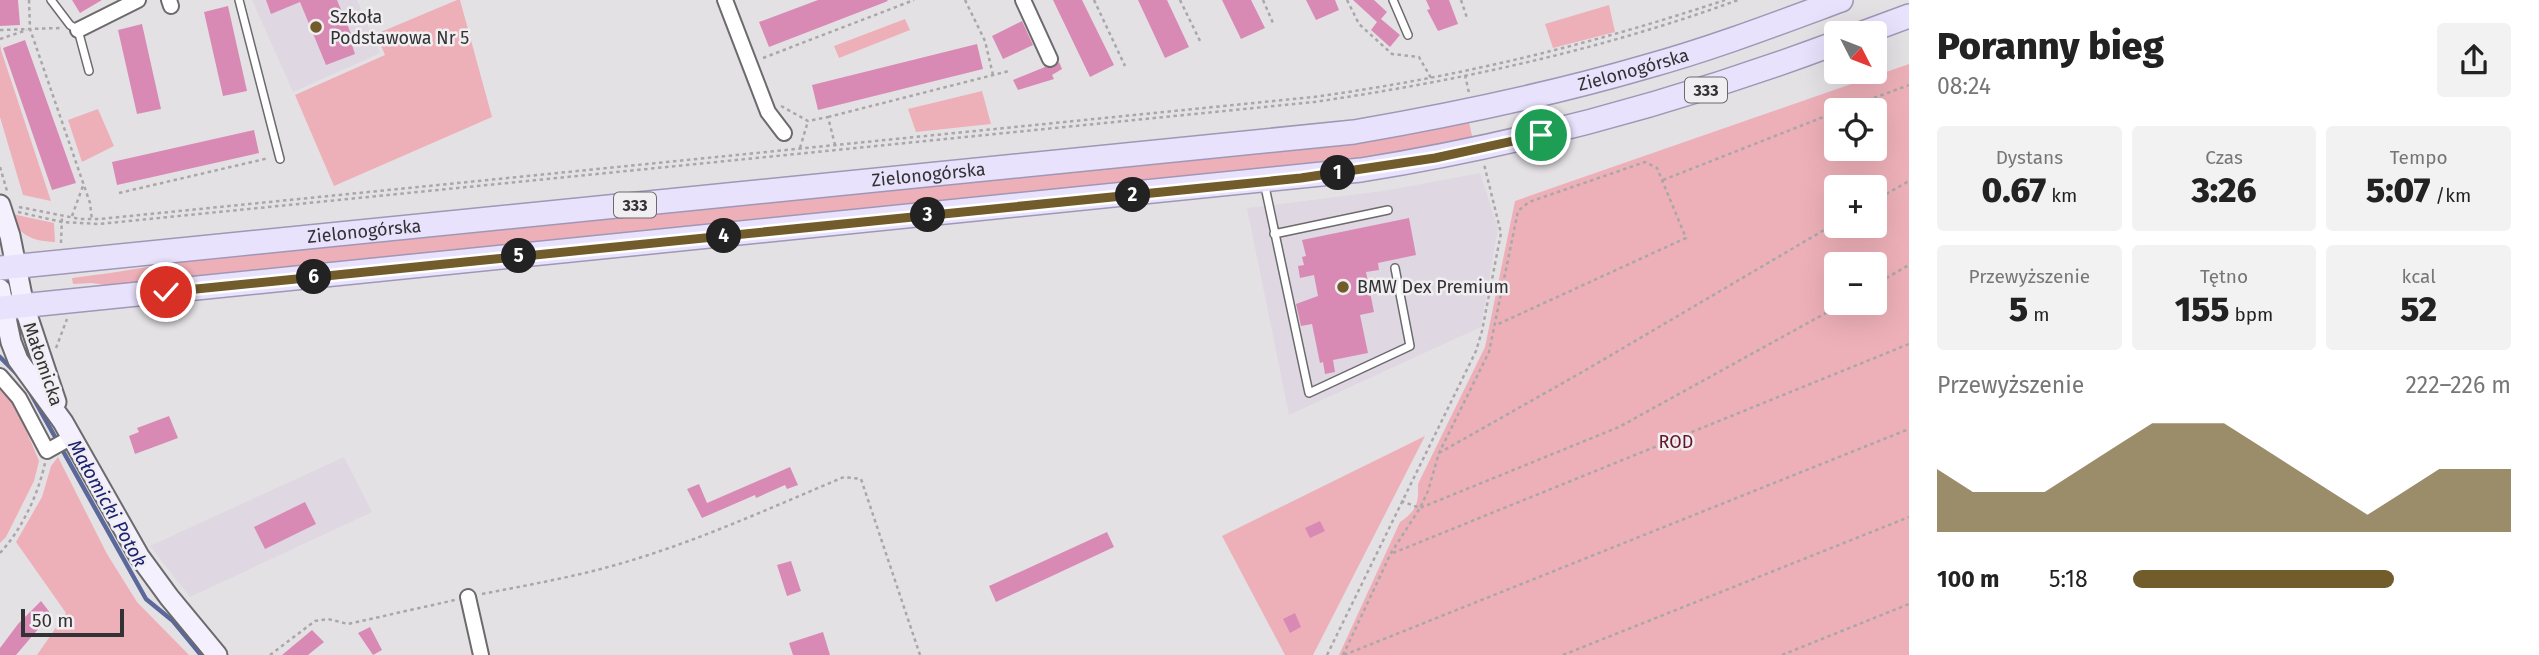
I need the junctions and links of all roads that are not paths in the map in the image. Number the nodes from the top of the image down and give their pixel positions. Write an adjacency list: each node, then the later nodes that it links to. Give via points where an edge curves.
1 (51, 0): 10 (lane)
2 (138, 0): 10 (street)
3 (239, 0): 16 (lane)
4 (725, 0): 15 (street, via 768,111)
5 (1023, 0): 13 (street)
6 (1393, 0): 11 (lane)
7 (1841, 0): 21 (main road, Zielonogórska / 333, via 1609,78 1354,132)
8 (1909, 16): 9 (main road)
9 (1887, 24)
10 (78, 30): 14 (lane)
11 (1408, 35)
12 (1824, 47): 17 (main road, 333, via 1683,97 1553,132 1398,164)
13 (1050, 59)
14 (89, 71)
15 (784, 133)
16 (279, 157)
17 (1264, 182): 20 (lane); 23 (main road, 333)
18 (5, 202): 21 (street)
19 (1388, 210): 20 (lane)
20 (1274, 234): 22 (lane, via 1309,393 1410,346)
21 (8, 267): 23 (street)
22 (1395, 268)
23 (7, 303): 25 (street, Małomicka, via 11,343); 27 (street, Małomicka)
24 (0, 346): 25 (street)
25 (19, 361): 27 (street, Małomicka)
26 (0, 376): 27 (street)
27 (60, 440): 29 (street, Małomicka, via 139,556)
28 (468, 597): 30 (street)
29 (217, 655)
30 (481, 655)

